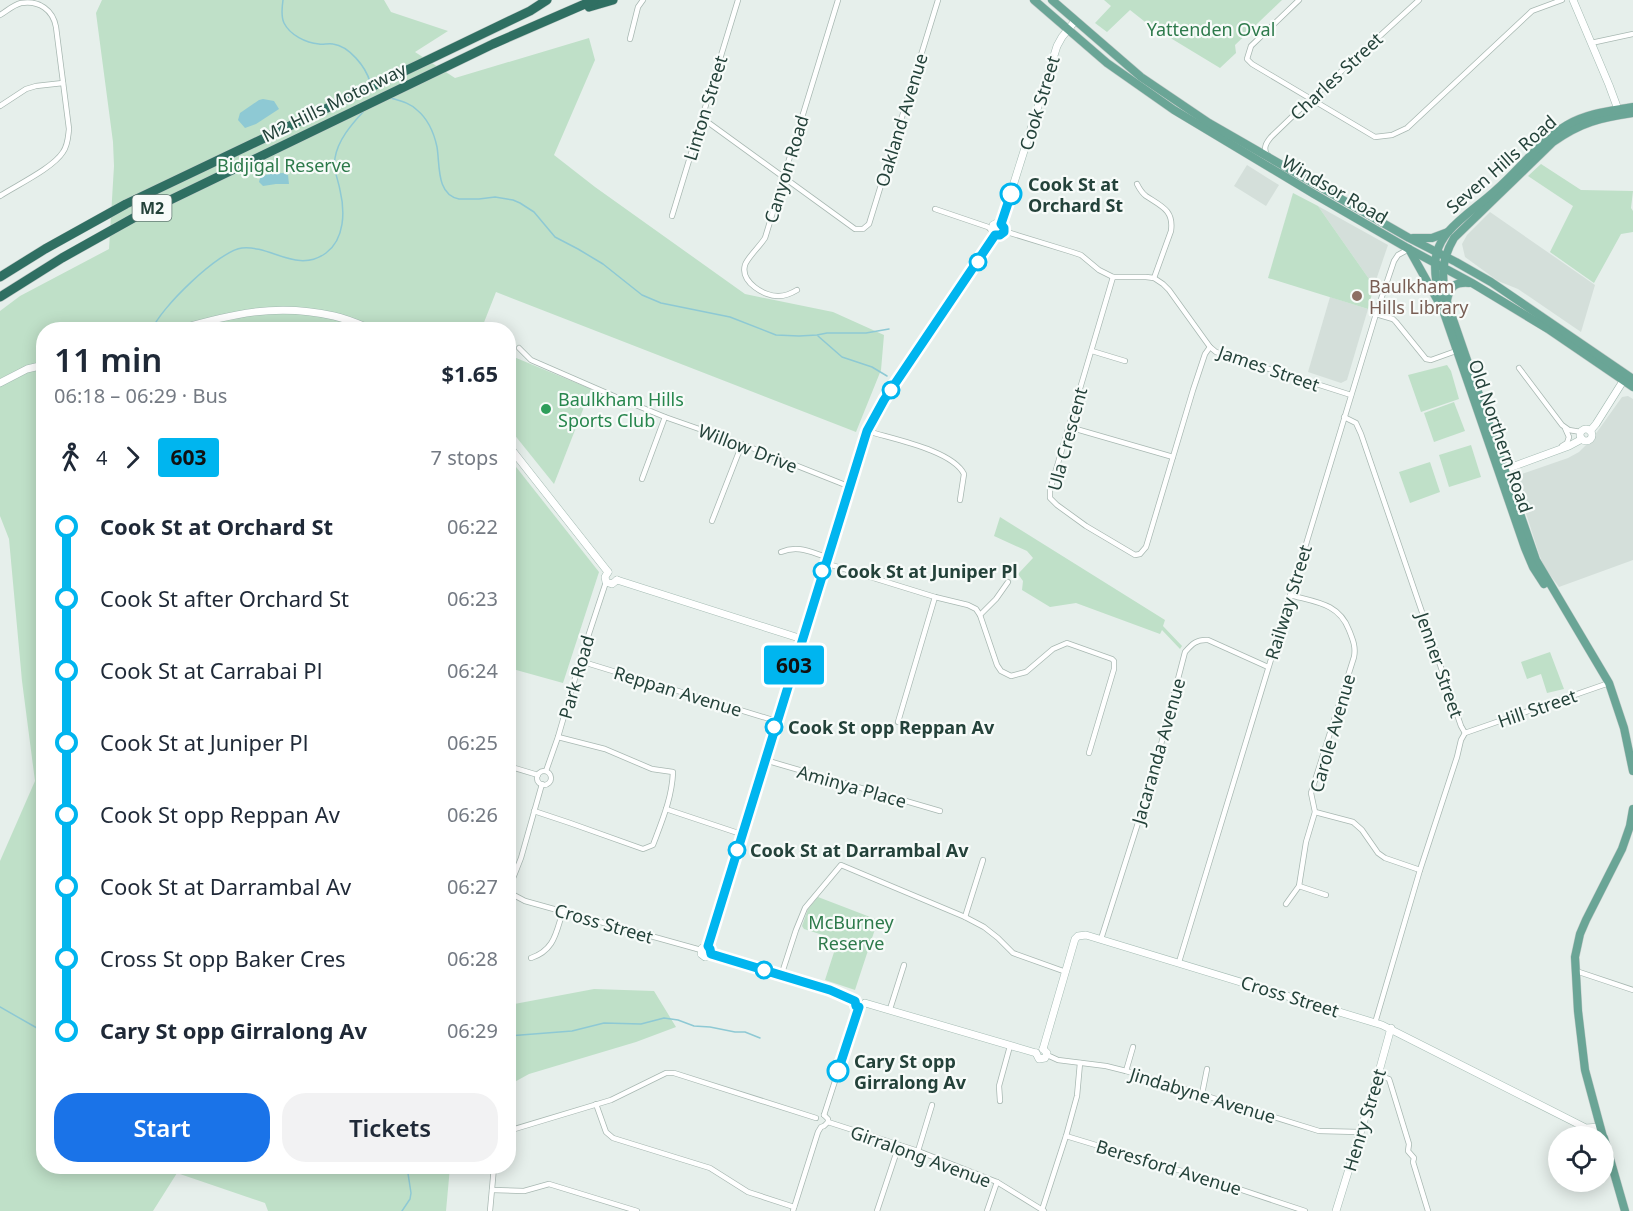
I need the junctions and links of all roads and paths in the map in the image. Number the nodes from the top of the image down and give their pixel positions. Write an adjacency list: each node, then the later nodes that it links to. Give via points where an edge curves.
1 (539, 0): 18 (highway)
2 (548, 0): 18 (highway, M2 Hills Motorway / M2)
3 (594, 0): 16 (highway, M2 Hills Motorway / M2)
4 (612, 0): 16 (highway)
5 (643, 0): 21 (street)
6 (738, 0): 29 (street, Linton Street)
7 (838, 0): 31 (street, Canyon Road)
8 (938, 0): 31 (street, Oakland Avenue, via 869,224 855,229)
9 (1034, 0): 19 (main road, Windsor Road)
10 (1052, 0): 17 (main road, Windsor Road)
11 (1299, 0): 24 (street, via 1251,46 1247,58)
12 (1419, 0): 24 (street, Charles Street)
13 (1562, 0): 24 (street, via 1532,11 1407,128 1392,135 1376,137)
14 (1573, 0): 22 (street)
15 (0, 15): 23 (street, via 29,2 49,10 54,18)
16 (555, 18): 49 (highway, M2 Hills Motorway / M2, via 493,44 137,216)
17 (1075, 21): 19 (street, Cook Street); 30 (main road, Windsor Road, via 1162,92)
18 (503, 23): 44 (highway, M2 Hills Motorway / M2, via 126,204)
19 (1068, 29): 36 (street, Cook Street, via 1057,46); 40 (main road, Windsor Road, via 1107,63 1173,110)
20 (1633, 34): 22 (street)
21 (630, 39)
22 (1591, 43): 27 (street)
23 (63, 83): 25 (street, via 26,89); 33 (street, via 69,129 63,152)
24 (1309, 98): 30 (street, Charles Street, via 1267,142 1265,152)
25 (0, 106)
26 (1633, 107): 27 (main road, Seven Hills Road)
27 (1619, 112): 28 (main road, Seven Hills Road); 37 (main road, Seven Hills Road, via 1593,114 1566,126); 42 (main road, Seven Hills Road, via 1582,124 1553,142 1460,231)
28 (1633, 113)
29 (702, 118): 31 (street); 35 (street, Linton Street)
30 (1269, 157): 39 (main road, Windsor Road)
31 (783, 177): 48 (street, Canyon Road, via 765,238 745,264 745,273 750,283 768,295)
32 (1137, 184): 46 (street, via 1144,195 1169,213 1172,223)
33 (0, 196)
34 (935, 209): 38 (street)
35 (672, 216)
36 (1003, 227): 38 (street, via 1000,235); 38 (street, via 994,224); 45 (street, via 1007,232 1081,255)
37 (1449, 231): 39 (main road, via 1428,239); 41 (main road, Seven Hills Road)
38 (993, 232): 70 (street)
39 (1408, 238): 41 (main road, Windsor Road)
40 (1409, 249): 43 (main road, Windsor Road); 51 (main road); 52 (street, Railway Street, via 1396,257)
41 (1437, 252): 42 (main road, Windsor Road); 43 (main road, Old Northern Road)
42 (1445, 256): 43 (main road, Old Northern Road); 62 (main road, Windsor Road, via 1491,282)
43 (1439, 265): 47 (main road, Windsor Road); 50 (main road, Old Northern Road); 51 (main road, Old Northern Road, via 1438,291)
44 (0, 277)
45 (1113, 277): 46 (street); 57 (street, Ula Crescent)
46 (1154, 278): 55 (street, James Street, via 1168,290)
47 (1472, 283): 50 (main road, via 1453,286); 62 (main road, Windsor Road)
48 (797, 290)
49 (0, 297)
50 (1447, 302): 77 (main road, Old Northern Road)
51 (1443, 310): 58 (main road, Old Northern Road)
52 (1376, 314): 58 (street, via 1393,319 1426,359); 65 (street, Railway Street)
53 (205, 322): 54 (street, via 260,310 303,311)
54 (350, 322)
55 (1210, 347): 65 (street, James Street, via 1224,356); 75 (street)
56 (519, 348): 66 (street, Willow Drive, via 531,360)
57 (1092, 351): 59 (street); 68 (street, Ula Crescent)
58 (1456, 351): 77 (main road, Old Northern Road)
59 (1125, 361)
60 (36, 367): 63 (street)
61 (1519, 368): 69 (street)
62 (1628, 378): 64 (main road, Windsor Road); 71 (street, via 1590,431 1584,429)
63 (0, 383)
64 (1633, 387)
65 (1351, 395): 67 (street, Railway Street)
66 (665, 417): 72 (street, Willow Drive); 78 (street)
67 (1344, 417): 90 (street, Railway Street); 99 (street, Jenner Street, via 1356,423 1361,434)
68 (1069, 427): 75 (street); 83 (street, Ula Crescent, via 1050,498 1086,526)
69 (1565, 428): 71 (street); 73 (street, via 1567,443)
70 (867, 431): 79 (street); 80 (street, via 940,454 958,464 964,474)
71 (1583, 437): 73 (street); 76 (street, via 1568,451)
72 (742, 444): 79 (street, Willow Drive); 81 (street)
73 (1552, 452): 76 (street)
74 (516, 455): 86 (street)
75 (1173, 457): 83 (street, via 1146,547)
76 (1540, 458): 77 (street)
77 (1501, 471): 96 (main road, Old Northern Road, via 1533,567)
78 (642, 479)
79 (848, 486): 84 (street)
80 (960, 500)
81 (712, 521)
82 (781, 552): 84 (street, via 793,548)
83 (1140, 554): 85 (street)
84 (826, 560): 91 (street); 93 (street)
85 (1142, 560)
86 (608, 572): 87 (street, via 616,574); 88 (street)
87 (617, 580): 88 (street, via 612,584); 93 (street)
88 (606, 582): 94 (street, Park Road)
89 (1008, 582): 92 (street)
90 (1290, 595): 95 (street, Railway Street); 112 (street, Carole Avenue, via 1336,610 1345,620 1356,648 1311,793)
91 (935, 597): 92 (street, via 968,605); 98 (street)
92 (980, 615): 101 (street, via 994,659 1005,674 1026,672 1053,649 1067,643 1114,661)
93 (802, 639): 97 (street)
94 (580, 661): 97 (street, Reppan Avenue); 100 (street, Park Road)
95 (1268, 667): 123 (street, Jacaranda Avenue, via 1208,640 1201,639 1185,651 1152,779); 126 (street, Railway Street)
96 (1609, 683): 99 (street, Hill Street); 105 (main road, Old Northern Road)
97 (776, 722): 102 (street)
98 (898, 722)
99 (1465, 733): 115 (street, Jenner Street)
100 (558, 737): 104 (street, Park Road); 108 (street, via 605,749 652,769 673,772)
101 (1089, 753)
102 (765, 760): 110 (street, Aminya Place); 113 (street)
103 (516, 768): 106 (street)
104 (546, 771): 106 (street); 107 (street, via 551,780)
105 (1633, 771)
106 (538, 775): 107 (street)
107 (542, 784): 111 (street)
108 (666, 809): 111 (street, via 653,845 643,849); 113 (street)
109 (1633, 809): 128 (main road, via 1618,859 1580,934)
110 (940, 811)
111 (534, 812): 116 (street)
112 (1316, 812): 115 (street, via 1353,822 1378,853); 117 (street, Carole Avenue, via 1306,842)
113 (741, 834): 124 (street)
114 (983, 860): 122 (street)
115 (1420, 870): 134 (street, Jenner Street)
116 (516, 871)
117 (1299, 886): 118 (street); 120 (street, Carole Avenue)
118 (1326, 895)
119 (516, 896): 121 (street, Cross Street)
120 (1286, 904)
121 (563, 911): 124 (street, Cross Street); 125 (street, via 554,941 542,954)
122 (965, 917): 129 (street, via 984,927 1013,953); 130 (street, via 841,865 805,908)
123 (1101, 939): 126 (street, Cross Street); 129 (street, Cross Street, via 1086,934 1078,936)
124 (706, 950): 130 (street, Cross Street)
125 (531, 958)
126 (1179, 962): 134 (street, Cross Street)
127 (904, 965): 133 (street)
128 (1575, 970): 131 (street); 152 (main road, via 1585,1070)
129 (1066, 972): 138 (street, Cross Street)
130 (781, 976): 132 (street, Cross Street, via 836,992)
131 (1633, 990)
132 (860, 1004): 133 (street, Cross Street); 147 (street)
133 (890, 1009): 136 (street, Cross Street)
134 (1375, 1023): 135 (street, Cross Street)
135 (1391, 1028): 142 (street, Henry Street); 151 (street, Cross Street)
136 (1010, 1046): 138 (street, Cross Street); 144 (street, via 999,1086)
137 (1133, 1047): 141 (street)
138 (1042, 1052): 139 (street, Jindabyne Avenue, via 1058,1060)
139 (1080, 1063): 141 (street, Jindabyne Avenue); 155 (street, via 1077,1096)
140 (1207, 1069): 143 (street)
141 (1126, 1071): 143 (street, Jindabyne Avenue)
142 (1378, 1075): 154 (street, Henry Street); 170 (street, via 1389,1079)
143 (1202, 1094): 154 (street, Jindabyne Avenue, via 1319,1131)
144 (1000, 1101)
145 (596, 1104): 148 (street, via 674,1073); 153 (street); 162 (street, via 606,1132 613,1138 710,1168 748,1192)
146 (932, 1105): 157 (street)
147 (824, 1115): 148 (street); 149 (street)
148 (816, 1118): 150 (street)
149 (828, 1122): 150 (street); 156 (street, Girralong Avenue)
150 (821, 1126): 162 (street)
151 (1583, 1126)
152 (1600, 1126)
153 (516, 1129)
154 (1359, 1132): 169 (street, Henry Street)
155 (1066, 1136): 167 (street); 168 (street, Beresford Avenue)
156 (898, 1145): 157 (street, Girralong Avenue); 165 (street)
157 (918, 1151): 160 (street, Girralong Avenue)
158 (493, 1174): 161 (street)
159 (1614, 1174): 171 (main road)
160 (997, 1182): 166 (street); 167 (street, Girralong Avenue)
161 (492, 1190): 163 (street); 164 (street, via 524,1191 549,1184)
162 (794, 1209)
163 (490, 1211)
164 (637, 1211)
165 (877, 1211)
166 (987, 1211)
167 (1043, 1211)
168 (1305, 1211)
169 (1336, 1211)
170 (1428, 1211)
171 (1625, 1211)

